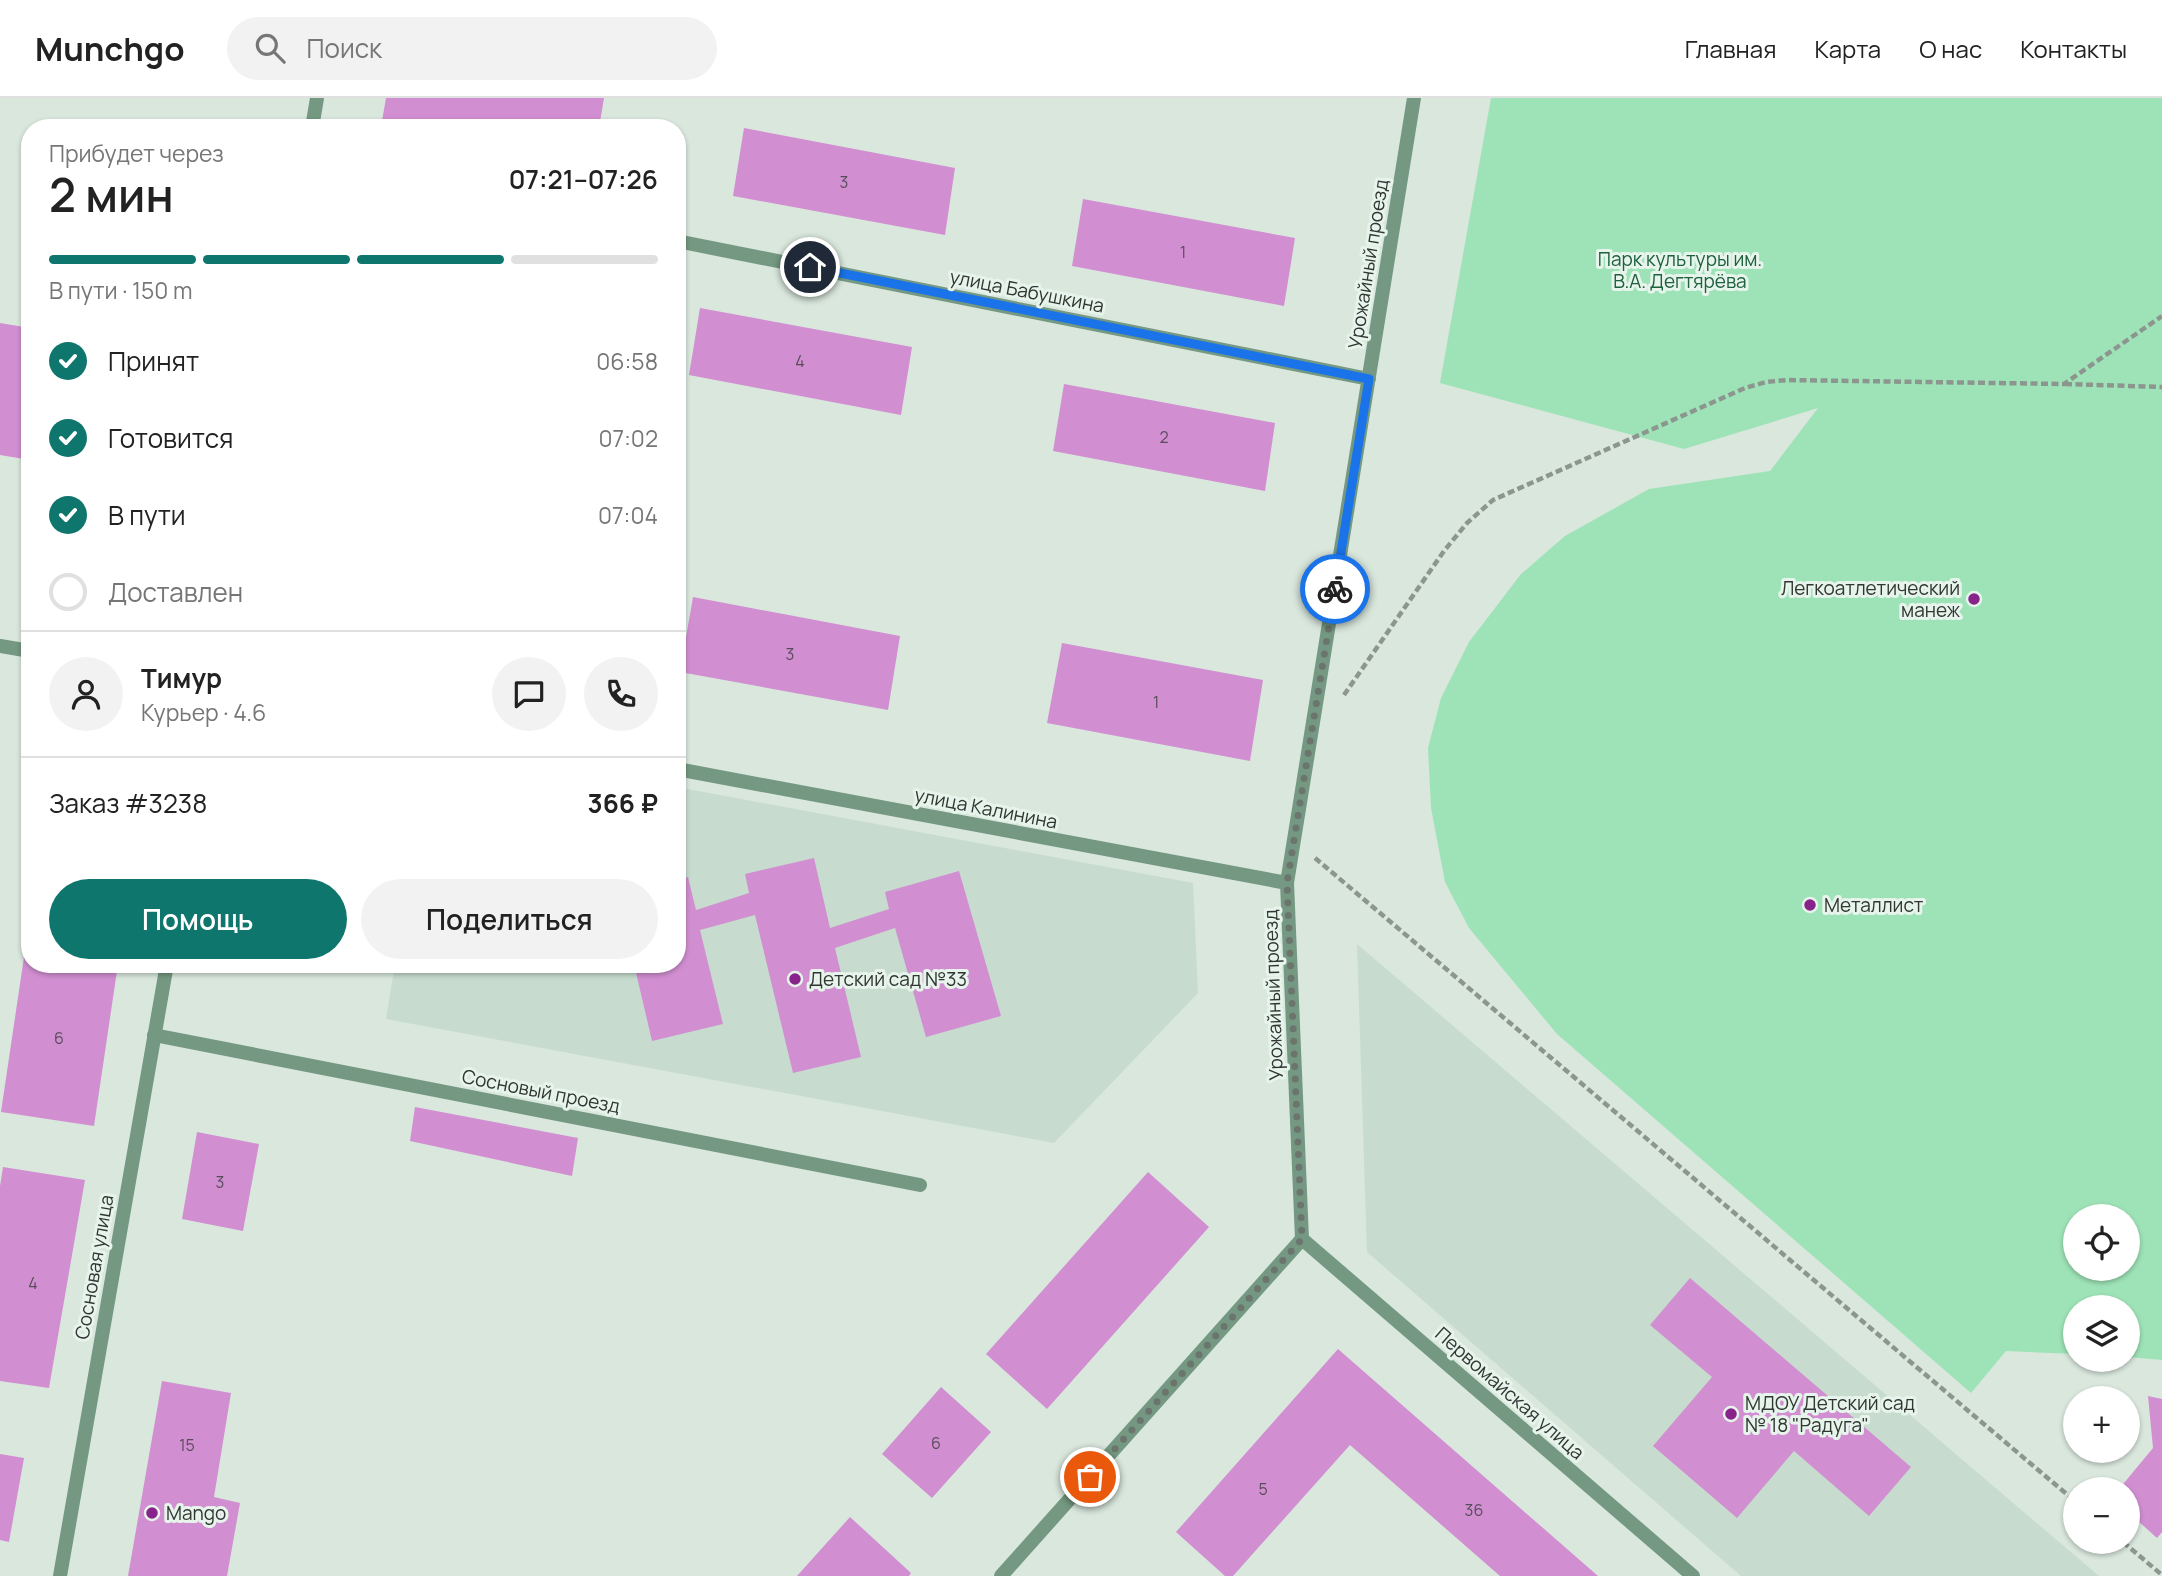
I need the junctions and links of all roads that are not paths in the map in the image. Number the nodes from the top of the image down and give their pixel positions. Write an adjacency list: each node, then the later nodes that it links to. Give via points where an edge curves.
1 (317, 98): 3 (street)
2 (1414, 98): 5 (street, Урожайный проезд)
3 (314, 119)
4 (686, 243): 5 (street, улица Бабушкина)
5 (1369, 379): 9 (street, Урожайный проезд)
6 (0, 646): 7 (street)
7 (21, 650)
8 (686, 771): 9 (street, улица Калинина)
9 (1287, 883): 13 (street, Урожайный проезд)
10 (165, 973): 11 (street, Сосновая улица)
11 (154, 1035): 12 (street, Сосновый проезд); 14 (street, Сосновая улица)
12 (920, 1185)
13 (1302, 1239): 15 (street); 16 (street, Первомайская улица)
14 (60, 1576)
15 (1001, 1576)
16 (1693, 1576)

